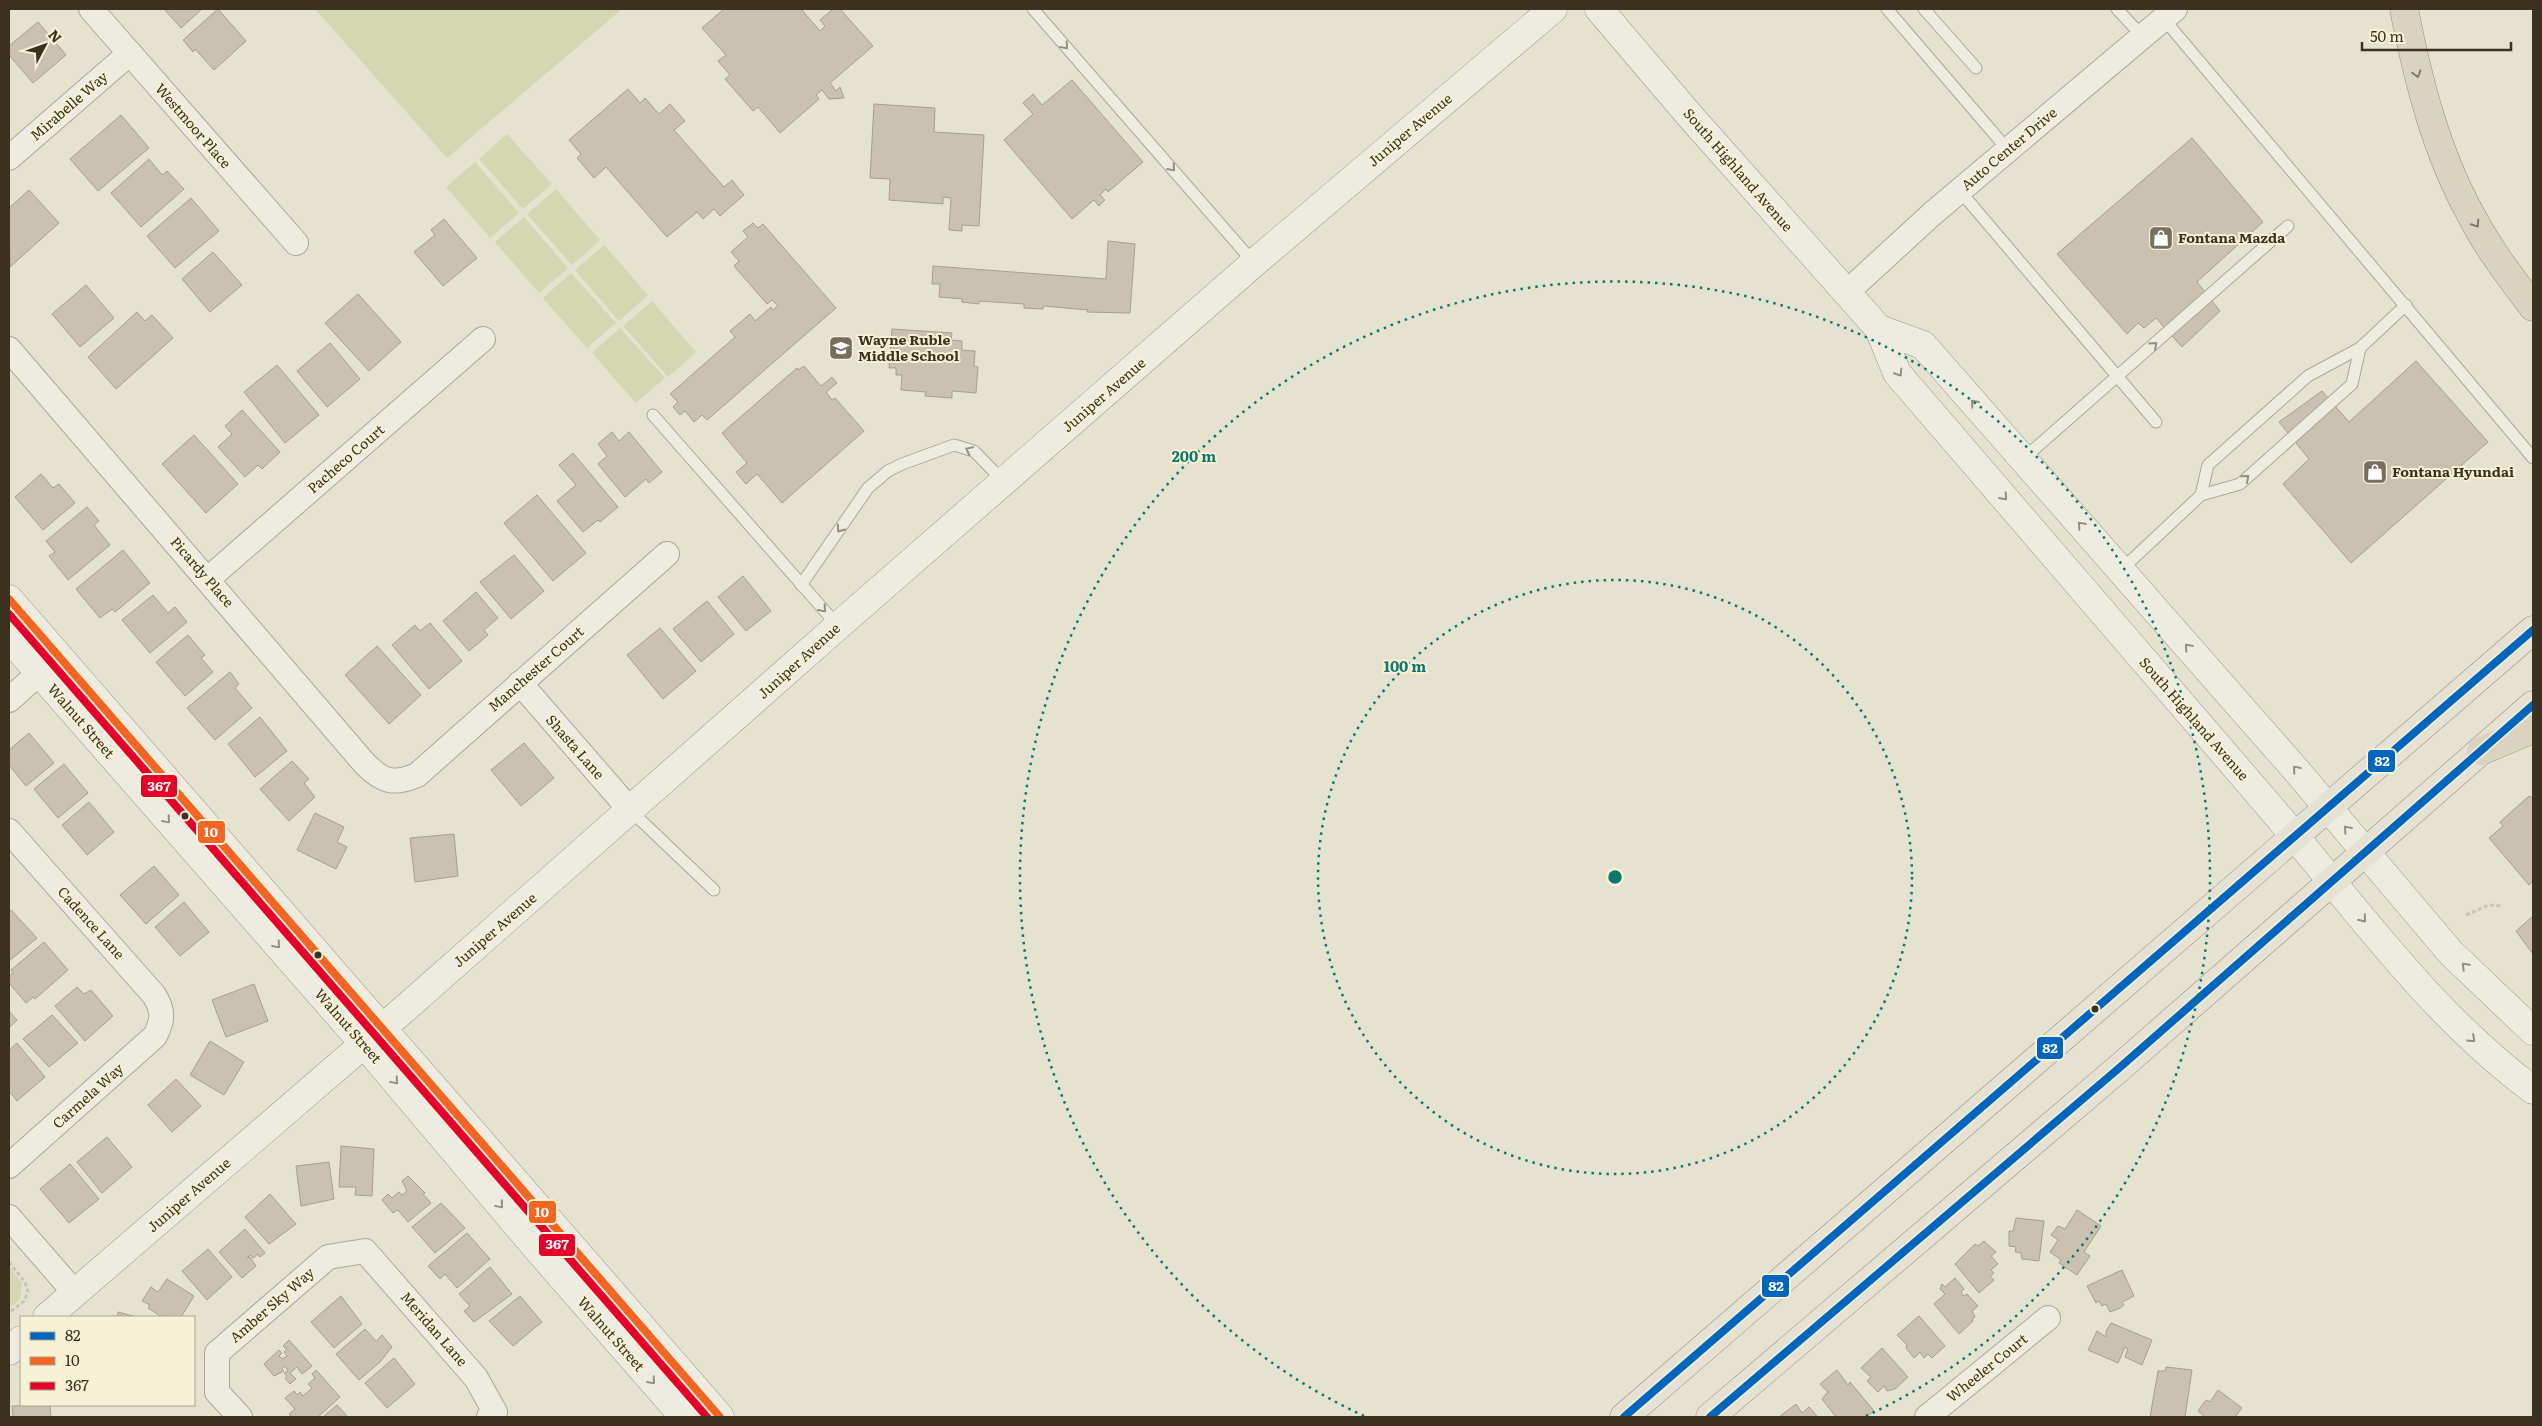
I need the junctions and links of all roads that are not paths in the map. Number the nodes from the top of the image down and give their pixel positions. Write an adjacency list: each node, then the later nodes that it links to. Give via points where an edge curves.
1 (91, 9): 11 (street, Westmoor Place)
2 (1033, 9): 18 (lane, one-way to 18)
3 (1553, 9): 18 (street, Juniper Avenue)
4 (1599, 9): 19 (street, South Highland Avenue)
5 (1887, 9): 13 (lane)
6 (1924, 9): 12 (lane)
7 (2117, 9): 10 (lane)
8 (2404, 9): 21 (highway, one-way to 21, via 2416,70 2443,155 2471,216 2512,281)
9 (2169, 14): 10 (street, Auto Center Drive); 20 (lane)
10 (2142, 36): 13 (street, Auto Center Drive)
11 (130, 53): 14 (street, Mirabelle Way); 17 (street, Westmoor Place)
12 (1976, 68)
13 (2008, 150): 15 (street, Auto Center Drive)
14 (9, 158)
15 (1960, 191): 19 (street, Auto Center Drive); 26 (lane)
16 (2288, 226): 26 (lane, one-way to 16)
17 (296, 243)
18 (1254, 264): 31 (street, Juniper Avenue)
19 (1846, 293): 22 (street, South Highland Avenue)
20 (2406, 305): 24 (lane); 29 (lane)
21 (2533, 307)
22 (1879, 329): 30 (street, South Highland Avenue, one-way to 22, via 1923,345); 51 (street, South Highland Avenue, one-way to 51, via 1897,373)
23 (483, 338): 35 (street, Pacheco Court)
24 (2360, 348): 32 (lane, via 2308,376 2208,464); 32 (lane, one-way to 24, via 2240,484 2352,384)
25 (13, 362): 35 (street, Picardy Place)
26 (2118, 378): 28 (lane); 30 (lane)
27 (653, 415): 36 (lane)
28 (2156, 422)
29 (2533, 458)
30 (2023, 459): 34 (street, South Highland Avenue, one-way to 30)
31 (1004, 483): 36 (lane, one-way to 36, via 974,451 966,447 954,445 902,464 868,488); 38 (street, Juniper Avenue)
32 (2201, 495): 34 (lane)
33 (667, 554): 42 (street, Manchester Court)
34 (2121, 570): 48 (street, South Highland Avenue, one-way to 34)
35 (208, 579): 47 (street, Picardy Place, via 370,769 388,780)
36 (801, 585): 38 (lane, one-way to 38)
37 (9, 599): 57 (street, Walnut Street)
38 (838, 626): 49 (street, Juniper Avenue)
39 (2533, 630): 48 (main road)
40 (9, 638): 41 (street, Walnut Street)
41 (39, 673): 43 (street); 57 (street, Walnut Street, one-way to 57)
42 (520, 683): 47 (street, Manchester Court, via 417,775); 49 (street, Shasta Lane)
43 (9, 700)
44 (2533, 705): 46 (main road)
45 (2533, 729): 46 (highway)
46 (2481, 751): 52 (main road)
47 (403, 781)
48 (2328, 806): 51 (main road); 52 (street, South Highland Avenue, one-way to 48)
49 (631, 811): 54 (lane); 57 (street, Juniper Avenue)
50 (9, 831): 55 (street, Cadence Lane, via 154,995 161,1007)
51 (2294, 836): 53 (street, South Highland Avenue); 71 (main road)
52 (2366, 851): 53 (main road); 56 (street, South Highland Avenue, one-way to 52, via 2451,952)
53 (2332, 881): 58 (street, South Highland Avenue, one-way to 58, via 2445,1014); 72 (main road, via 2118,1069)
54 (714, 890)
55 (163, 1021): 59 (street, Carmela Way, via 155,1036)
56 (2533, 1031)
57 (373, 1036): 62 (street, Juniper Avenue); 69 (street, Walnut Street, one-way to 69, via 539,1251); 70 (street, Walnut Street)
58 (2533, 1090)
59 (9, 1166)
60 (9, 1217): 62 (street)
61 (366, 1251): 67 (street, Meridan Lane, via 476,1378); 68 (street, Amber Sky Way, via 328,1257 218,1353 217,1392)
62 (75, 1293): 63 (street, Juniper Avenue)
63 (48, 1316)
64 (2048, 1318): 73 (street, Wheeler Court)
65 (20, 1341): 66 (street)
66 (9, 1351)
67 (492, 1415)
68 (240, 1417)
69 (684, 1417)
70 (720, 1417)
71 (1624, 1417)
72 (1710, 1417)
73 (1927, 1417)

